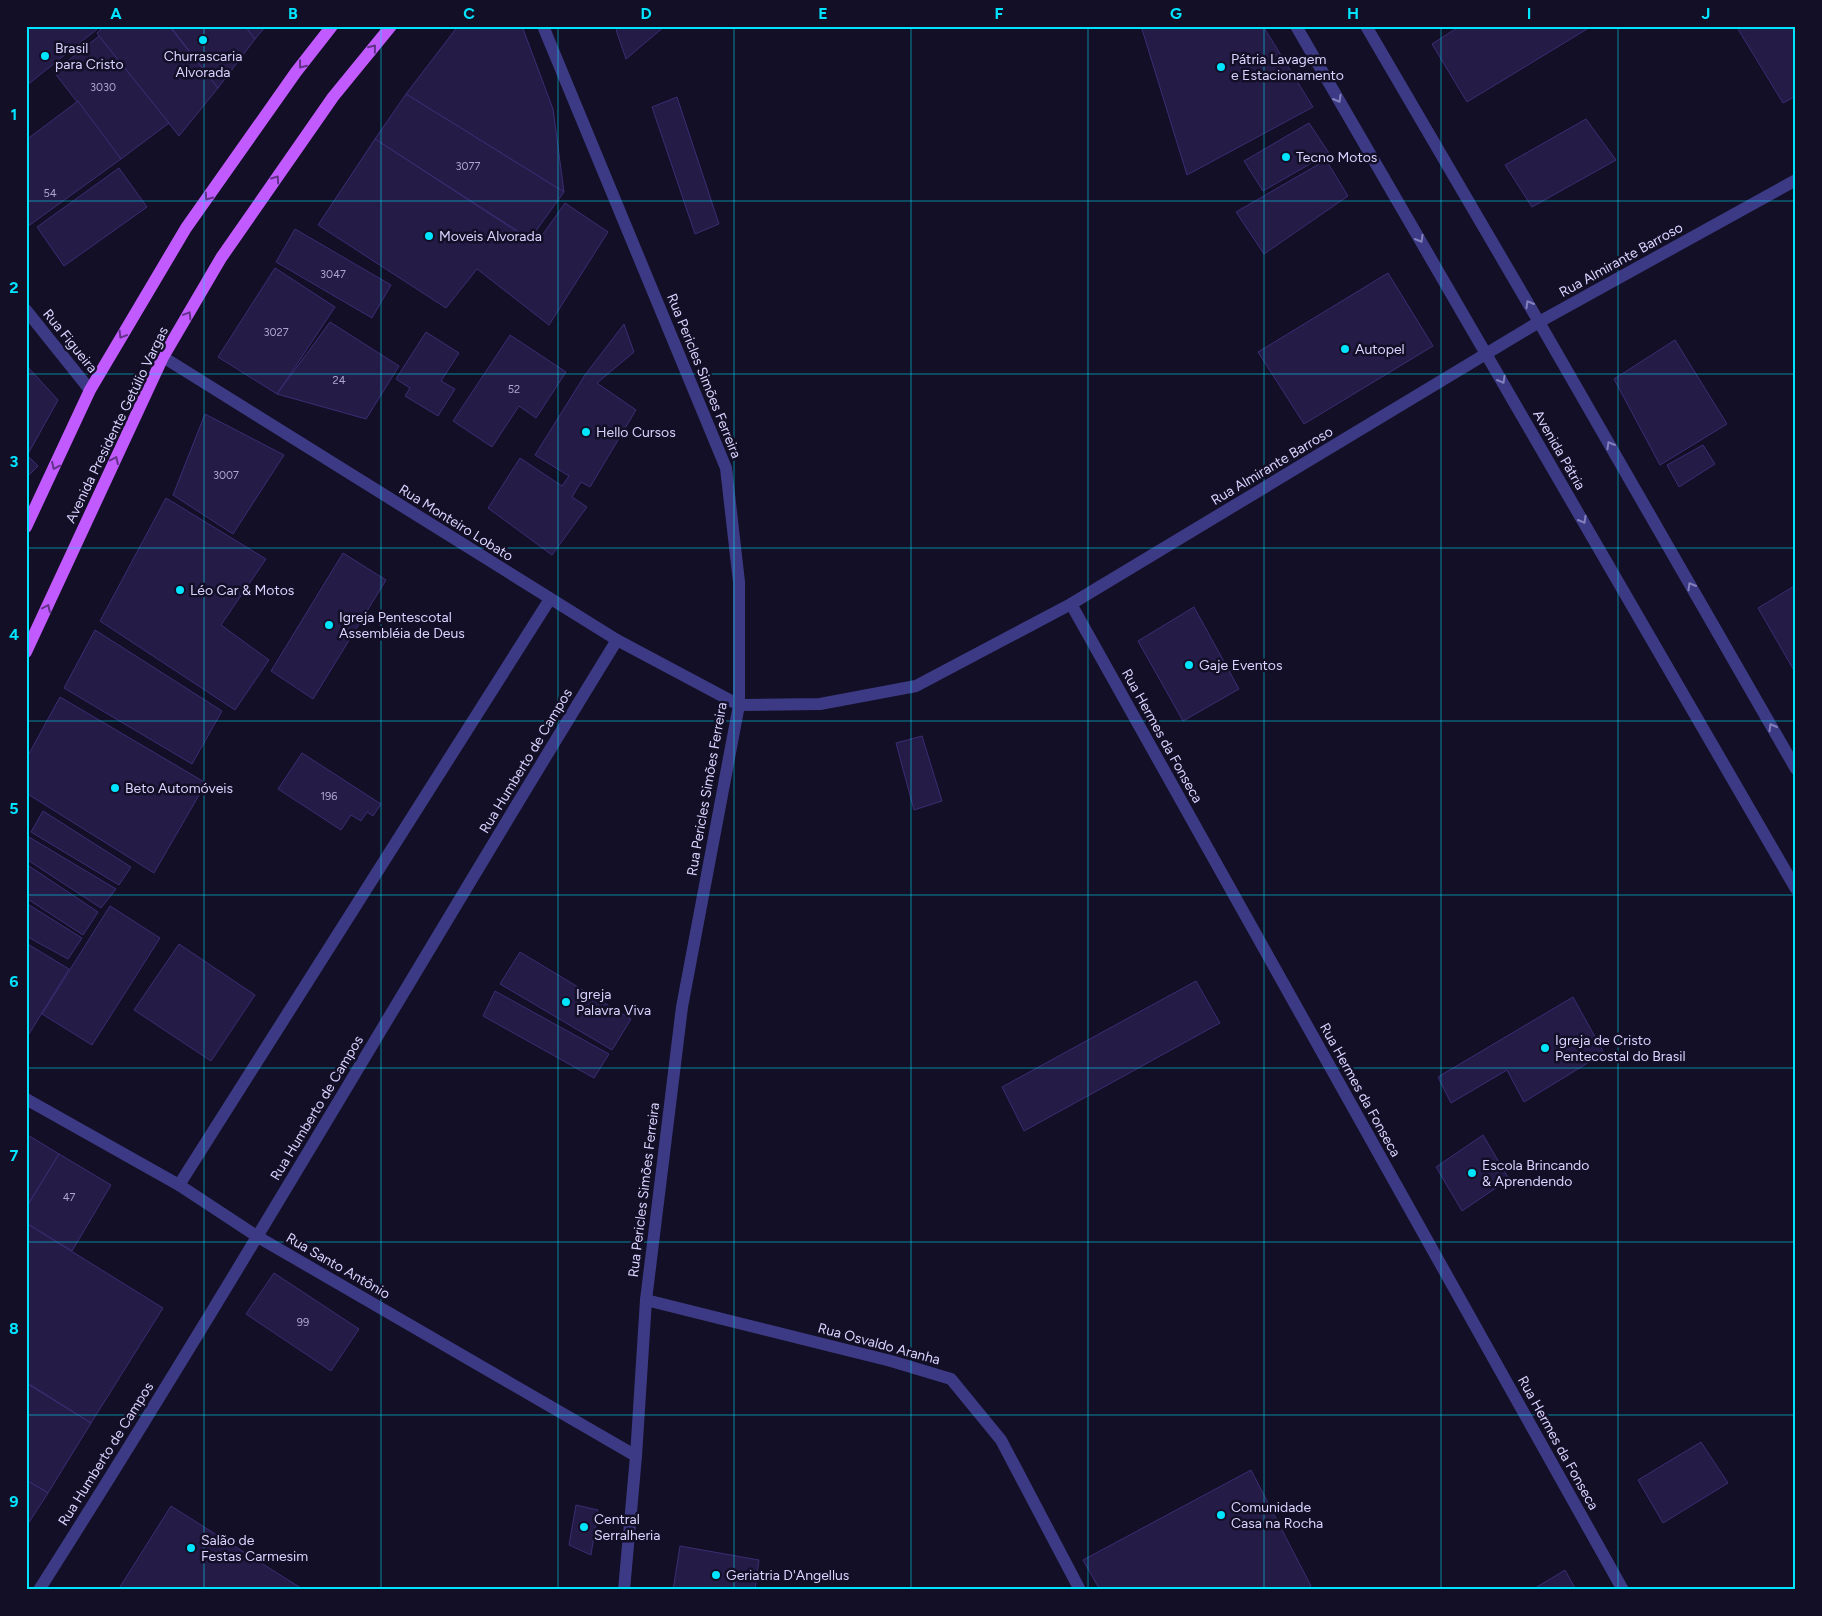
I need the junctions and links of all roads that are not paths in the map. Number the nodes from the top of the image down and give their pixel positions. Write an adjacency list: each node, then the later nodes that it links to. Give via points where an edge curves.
1 (332, 26): 11 (main road, one-way to 11, via 186,228)
2 (391, 26): 10 (main road, Avenida Presidente Getúlio Vargas, one-way to 2, via 221,258 333,97)
3 (543, 26): 17 (street, Rua Pericles Simões Ferreira, via 726,468 739,582)
4 (1296, 26): 9 (street, Avenida Pátria, one-way to 9)
5 (1366, 26): 8 (street, one-way to 5)
6 (1796, 180): 8 (street, Rua Almirante Barroso)
7 (26, 310): 11 (street, Rua Figueira)
8 (1540, 322): 9 (street, Rua Almirante Barroso); 18 (street, one-way to 8)
9 (1487, 354): 14 (street, Rua Almirante Barroso); 19 (street, Avenida Pátria, one-way to 19)
10 (163, 357): 13 (street, Rua Monteiro Lobato); 16 (main road, Avenida Presidente Getúlio Vargas, one-way to 10)
11 (90, 390): 12 (main road, one-way to 12)
12 (26, 526)
13 (550, 600): 15 (street, Rua Monteiro Lobato); 21 (street)
14 (1071, 604): 17 (street, Rua Almirante Barroso, via 916,686 820,704); 28 (street, Rua Hermes da Fonseca)
15 (617, 640): 17 (street, Rua Monteiro Lobato); 22 (street, Rua Humberto de Campos)
16 (26, 652)
17 (739, 705): 23 (street, Rua Pericles Simões Ferreira, via 682,1006)
18 (1796, 769)
19 (1796, 890)
20 (26, 1099): 21 (street, Rua Santo Antônio)
21 (179, 1185): 22 (street, Rua Santo Antônio)
22 (258, 1237): 24 (street, Rua Santo Antônio); 25 (street, Rua Humberto de Campos)
23 (646, 1300): 24 (street, Rua Pericles Simões Ferreira); 27 (street, Rua Osvaldo Aranha, via 951,1379 1000,1440)
24 (636, 1456): 26 (street, Rua Pericles Simões Ferreira)
25 (42, 1589)
26 (624, 1590)
27 (1080, 1590)
28 (1623, 1590)

